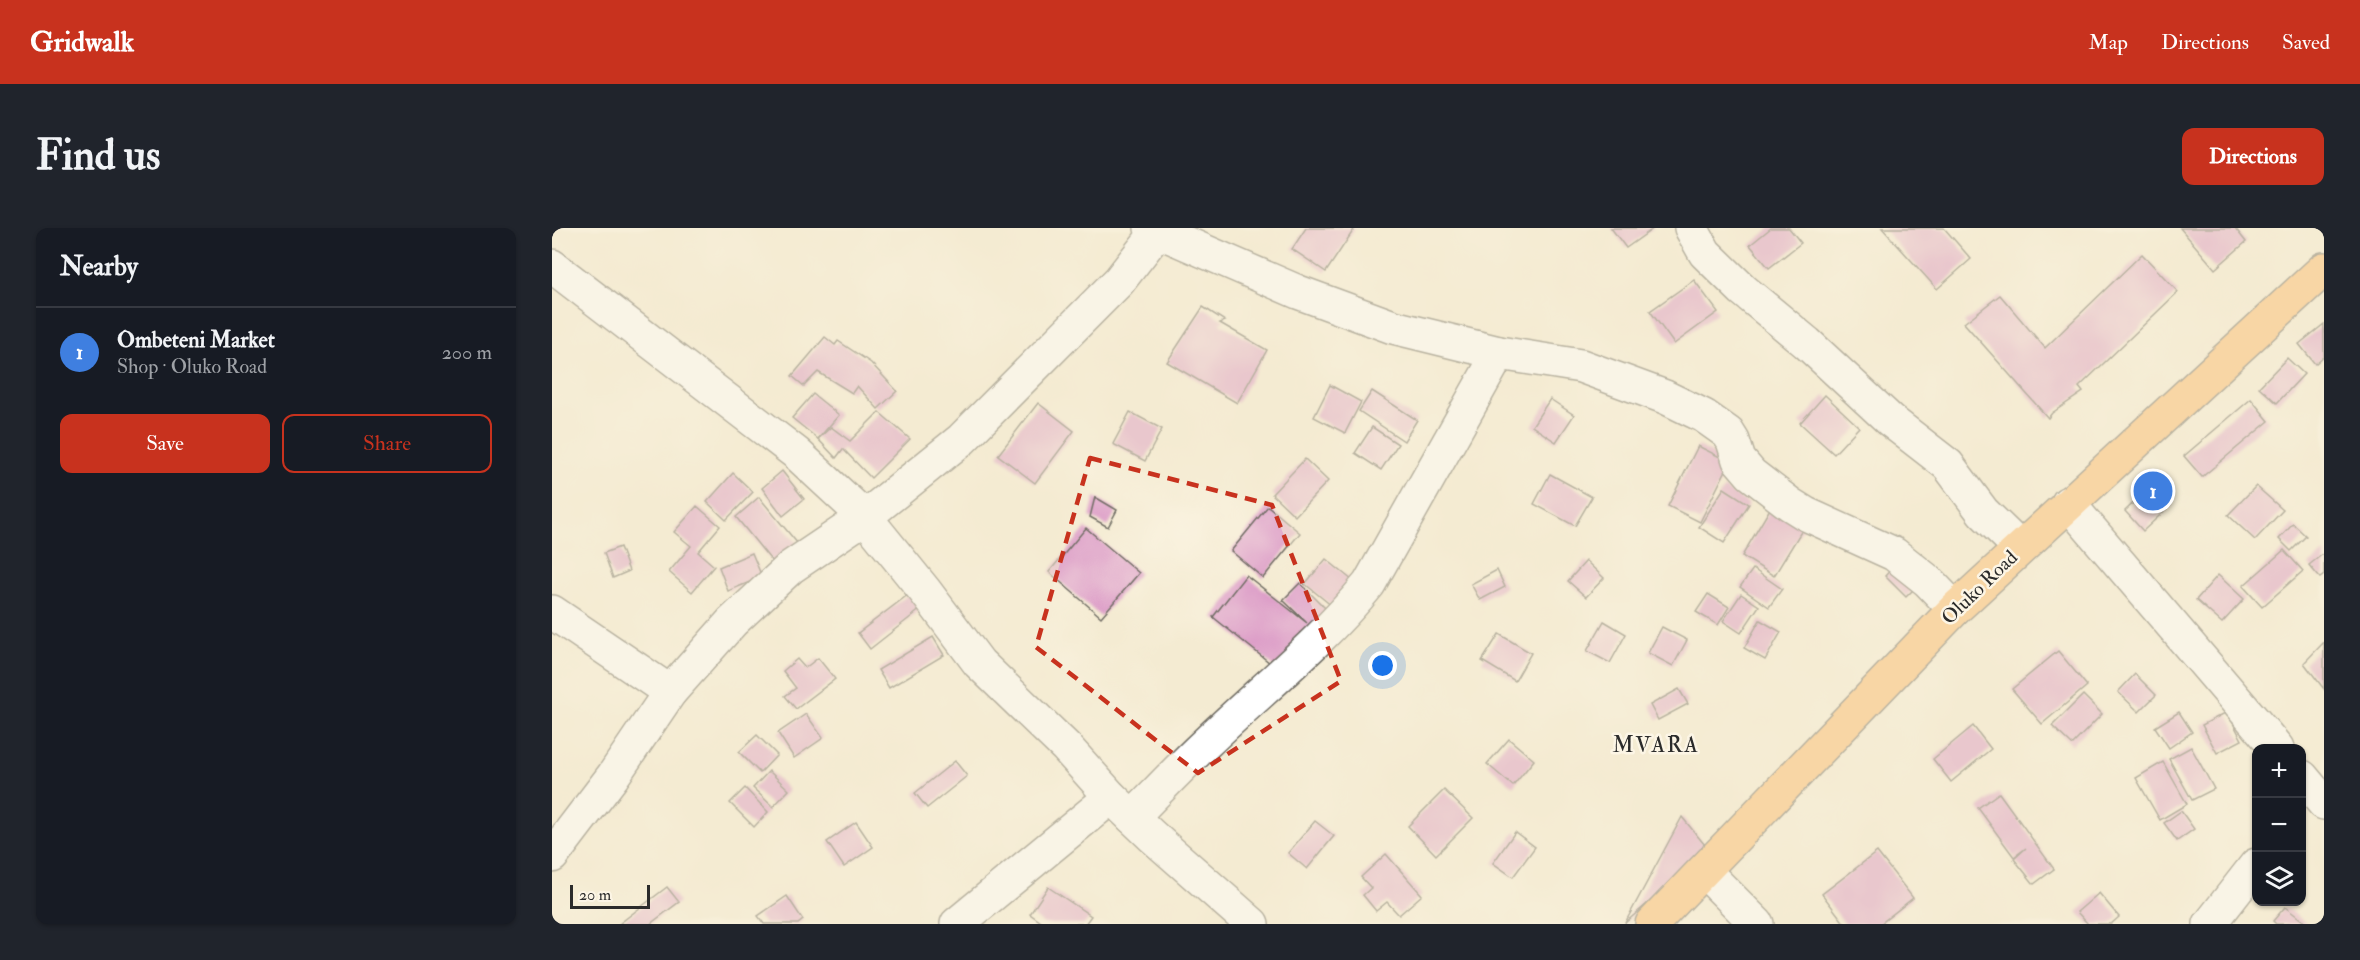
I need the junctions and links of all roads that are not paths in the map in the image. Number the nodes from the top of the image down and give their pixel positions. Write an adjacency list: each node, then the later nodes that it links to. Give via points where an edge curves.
1 (1691, 228): 8 (street, via 1705,253 1743,290 1890,420 1948,465 1983,512)
2 (1155, 229): 5 (street, via 1298,292 1393,327); 7 (street, via 1119,281 962,439)
3 (552, 266): 7 (street, via 796,453)
4 (2324, 269): 6 (main road, Oluko Road)
5 (1499, 353): 9 (street, via 1581,366 1704,416 1728,433 1739,460 1759,480 1806,514 1894,554 1928,580); 13 (street, via 1369,584 1343,616 1207,741)
6 (2068, 503): 8 (main road, Oluko Road); 12 (street)
7 (865, 517): 11 (street, via 791,567 732,622); 13 (street, via 979,663)
8 (2020, 548): 9 (main road, Oluko Road)
9 (1955, 609): 16 (main road, Oluko Road)
10 (552, 612): 11 (street)
11 (670, 692): 14 (street)
12 (2274, 744)
13 (1121, 807): 17 (street); 18 (street)
14 (552, 856)
15 (2252, 870): 21 (street)
16 (1704, 872): 19 (main road, Oluko Road); 20 (street)
17 (957, 924)
18 (1252, 924)
19 (1652, 924)
20 (1757, 924)
21 (2210, 924)

